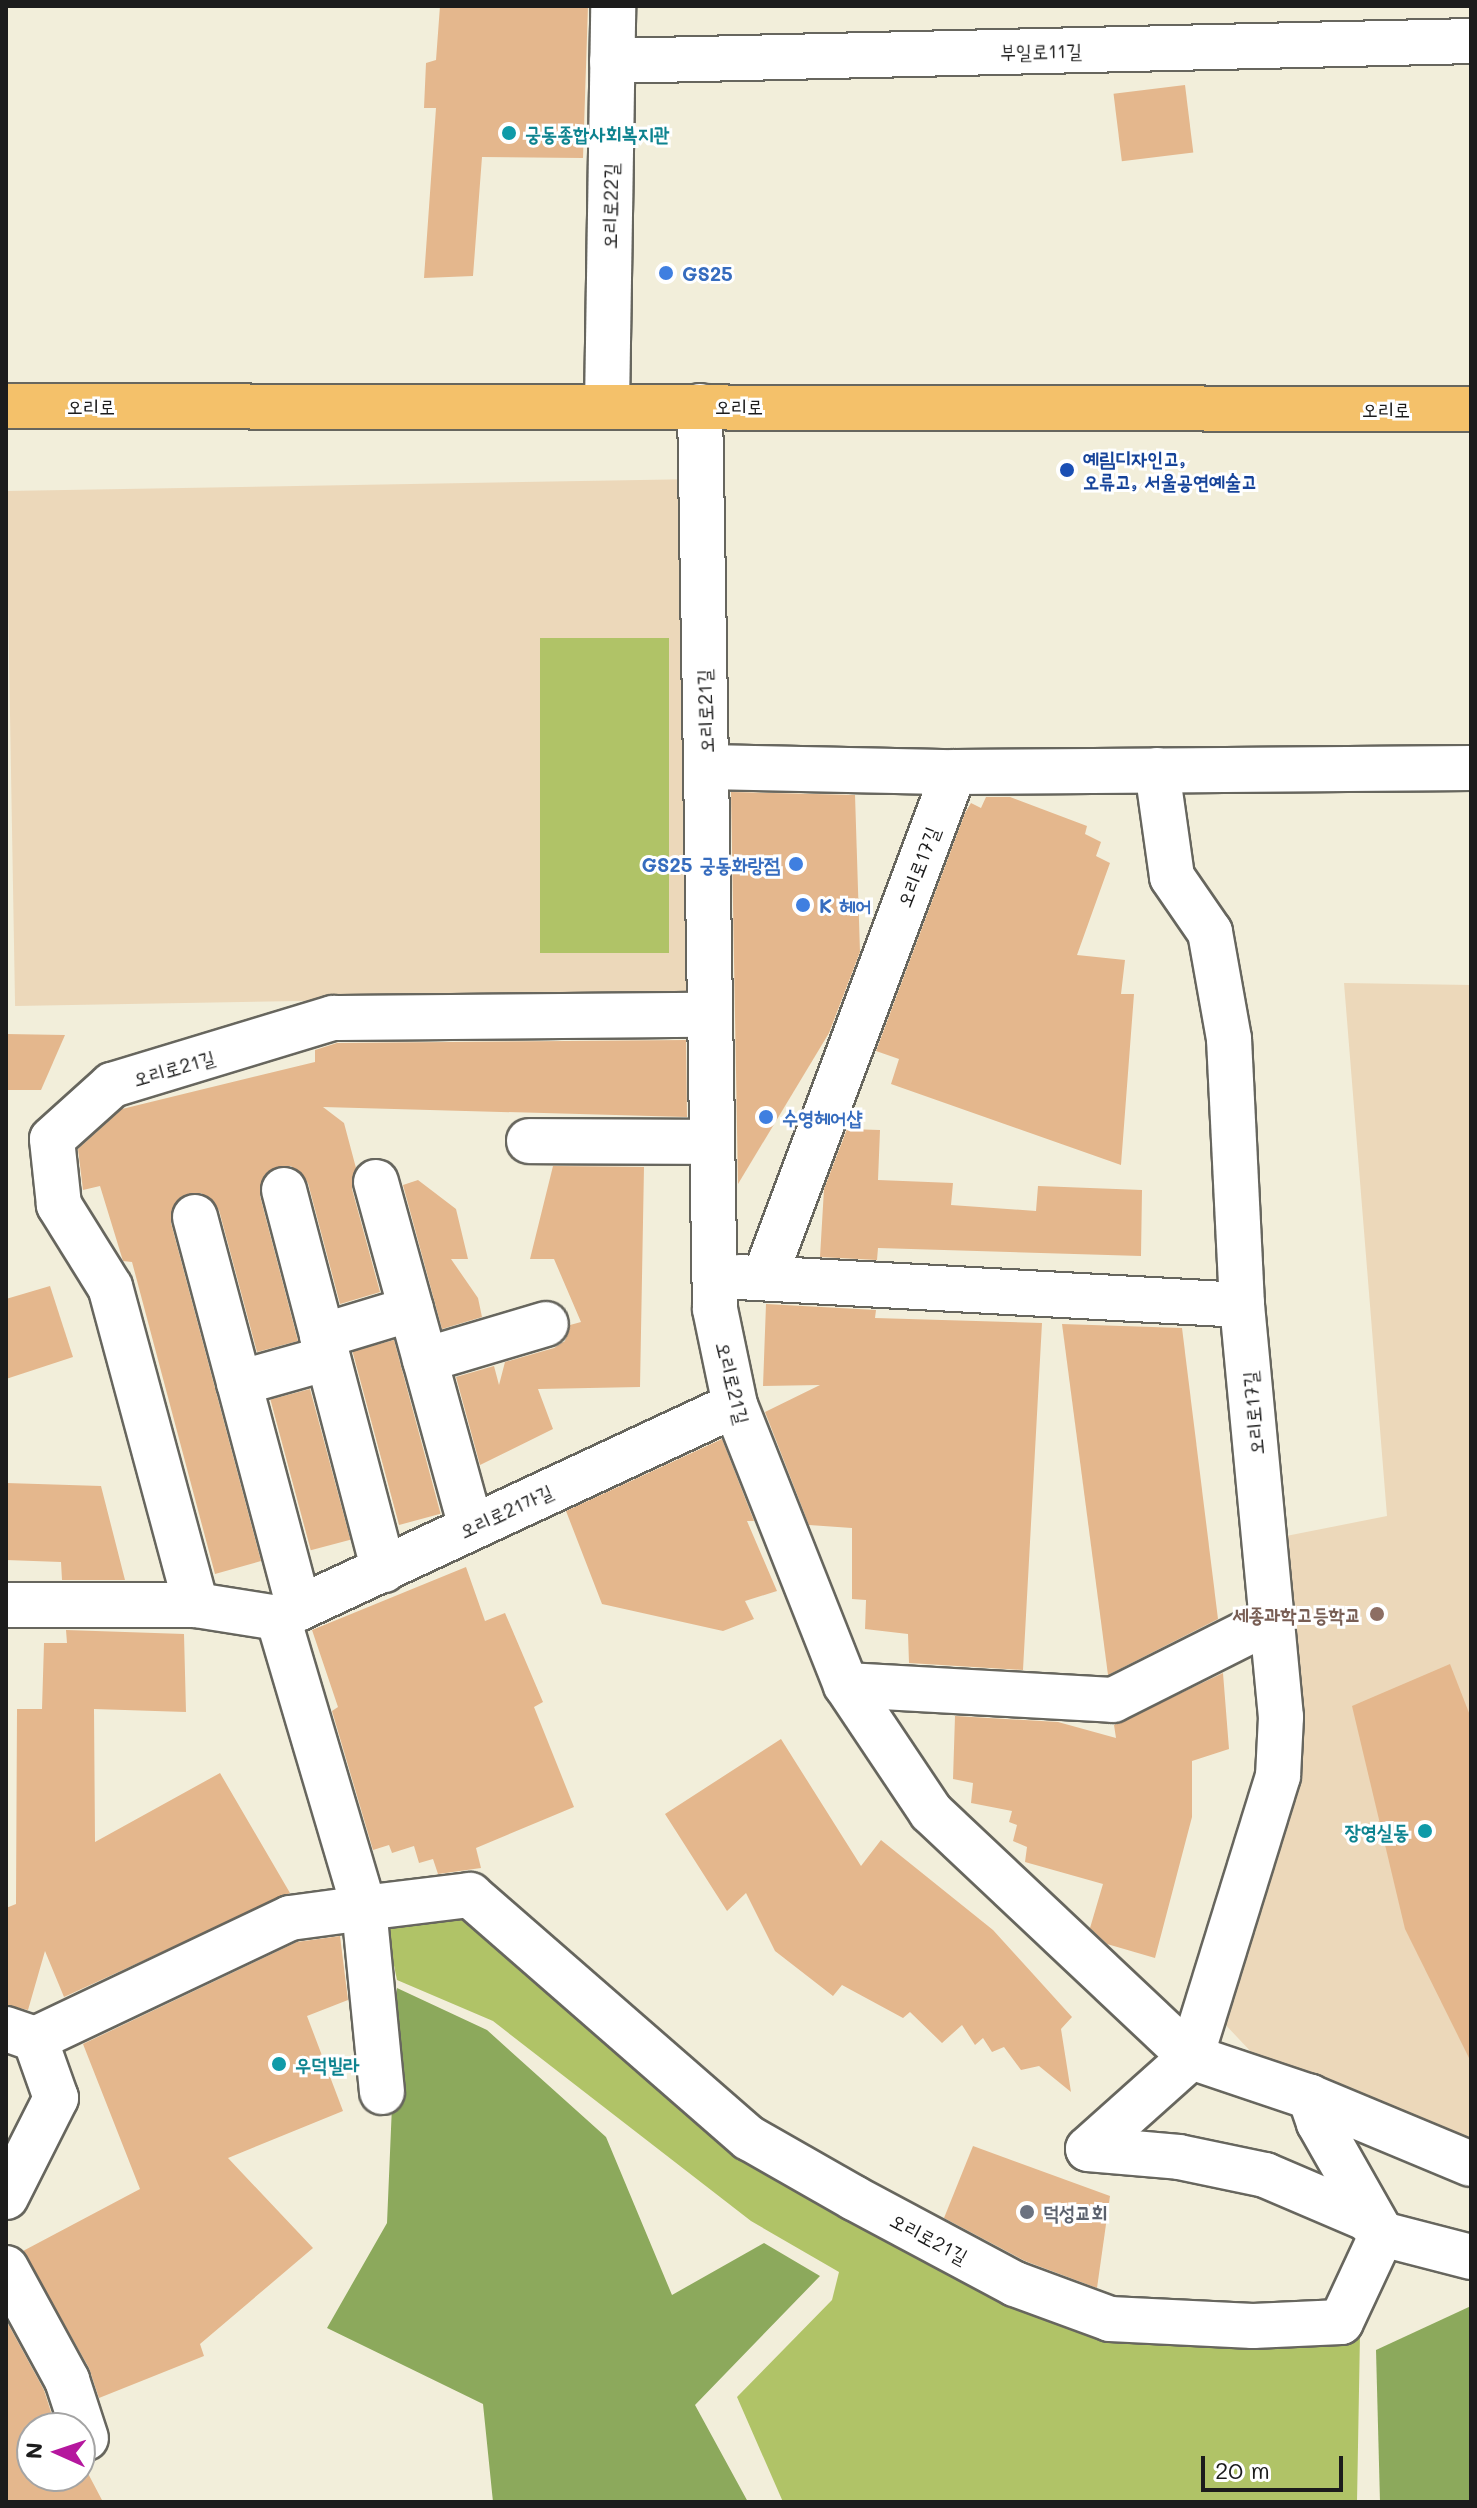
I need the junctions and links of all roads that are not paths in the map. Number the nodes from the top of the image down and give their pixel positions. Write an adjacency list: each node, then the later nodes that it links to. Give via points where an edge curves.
1 (613, 6): 3 (street, 오리로22길)
2 (1471, 41): 3 (street, 부일로11길)
3 (612, 61): 5 (street, 오리로22길)
4 (6, 406): 5 (main road, 오리로)
5 (607, 406): 6 (main road, 오리로)
6 (700, 406): 7 (main road, 오리로); 8 (street, 오리로21길)
7 (1471, 409)
8 (707, 767): 11 (street); 12 (street, 오리로21길)
9 (1471, 768): 10 (street)
10 (1157, 770): 11 (street); 20 (street, 오리로17길, via 1172,877 1210,932 1229,1039)
11 (954, 772): 18 (street, 오리로17길)
12 (708, 1015): 14 (street, 오리로21길); 30 (street, 오리로21길, via 333,1018 112,1085 52,1139 59,1205 110,1287)
13 (529, 1141): 14 (street)
14 (710, 1142): 19 (street, 오리로21길)
15 (376, 1182): 21 (street)
16 (284, 1190): 23 (street)
17 (195, 1217): 25 (street)
18 (765, 1276): 19 (street); 20 (street)
19 (712, 1278): 26 (street, 오리로21길)
20 (1242, 1305): 32 (street, 오리로17길)
21 (411, 1309): 23 (street); 24 (street)
22 (546, 1324): 24 (street)
23 (325, 1347): 25 (street); 28 (street)
24 (425, 1360): 27 (street)
25 (239, 1383): 31 (street)
26 (735, 1405): 27 (street, 오리로21가길); 33 (street, 오리로21길)
27 (471, 1526): 28 (street, 오리로21가길)
28 (384, 1570): 31 (street, 오리로21가길)
29 (6, 1605): 30 (street)
30 (196, 1605): 31 (street)
31 (288, 1613): 34 (street)
32 (1272, 1620): 33 (street, via 1113,1700); 36 (street, 오리로17길, via 1281,1717 1278,1776)
33 (846, 1685): 36 (street, 오리로21길, via 931,1812)
34 (364, 1908): 35 (street, via 290,1918); 37 (street); 41 (street, 오리로21길, via 470,1895 749,2138 1015,2284 1110,2319 1253,2326 1341,2322)
35 (21, 2034): 40 (street, via 56,2098)
36 (1191, 2057): 38 (street, 오리로21길); 41 (street, via 1088,2149 1179,2157 1265,2175 1366,2218)
37 (382, 2092)
38 (1310, 2097): 39 (street, 오리로21길); 41 (street)
39 (1471, 2164)
40 (6, 2197)
41 (1382, 2234): 42 (street)
42 (1471, 2257)
43 (6, 2268): 44 (street, via 67,2380)
44 (77, 2412)

